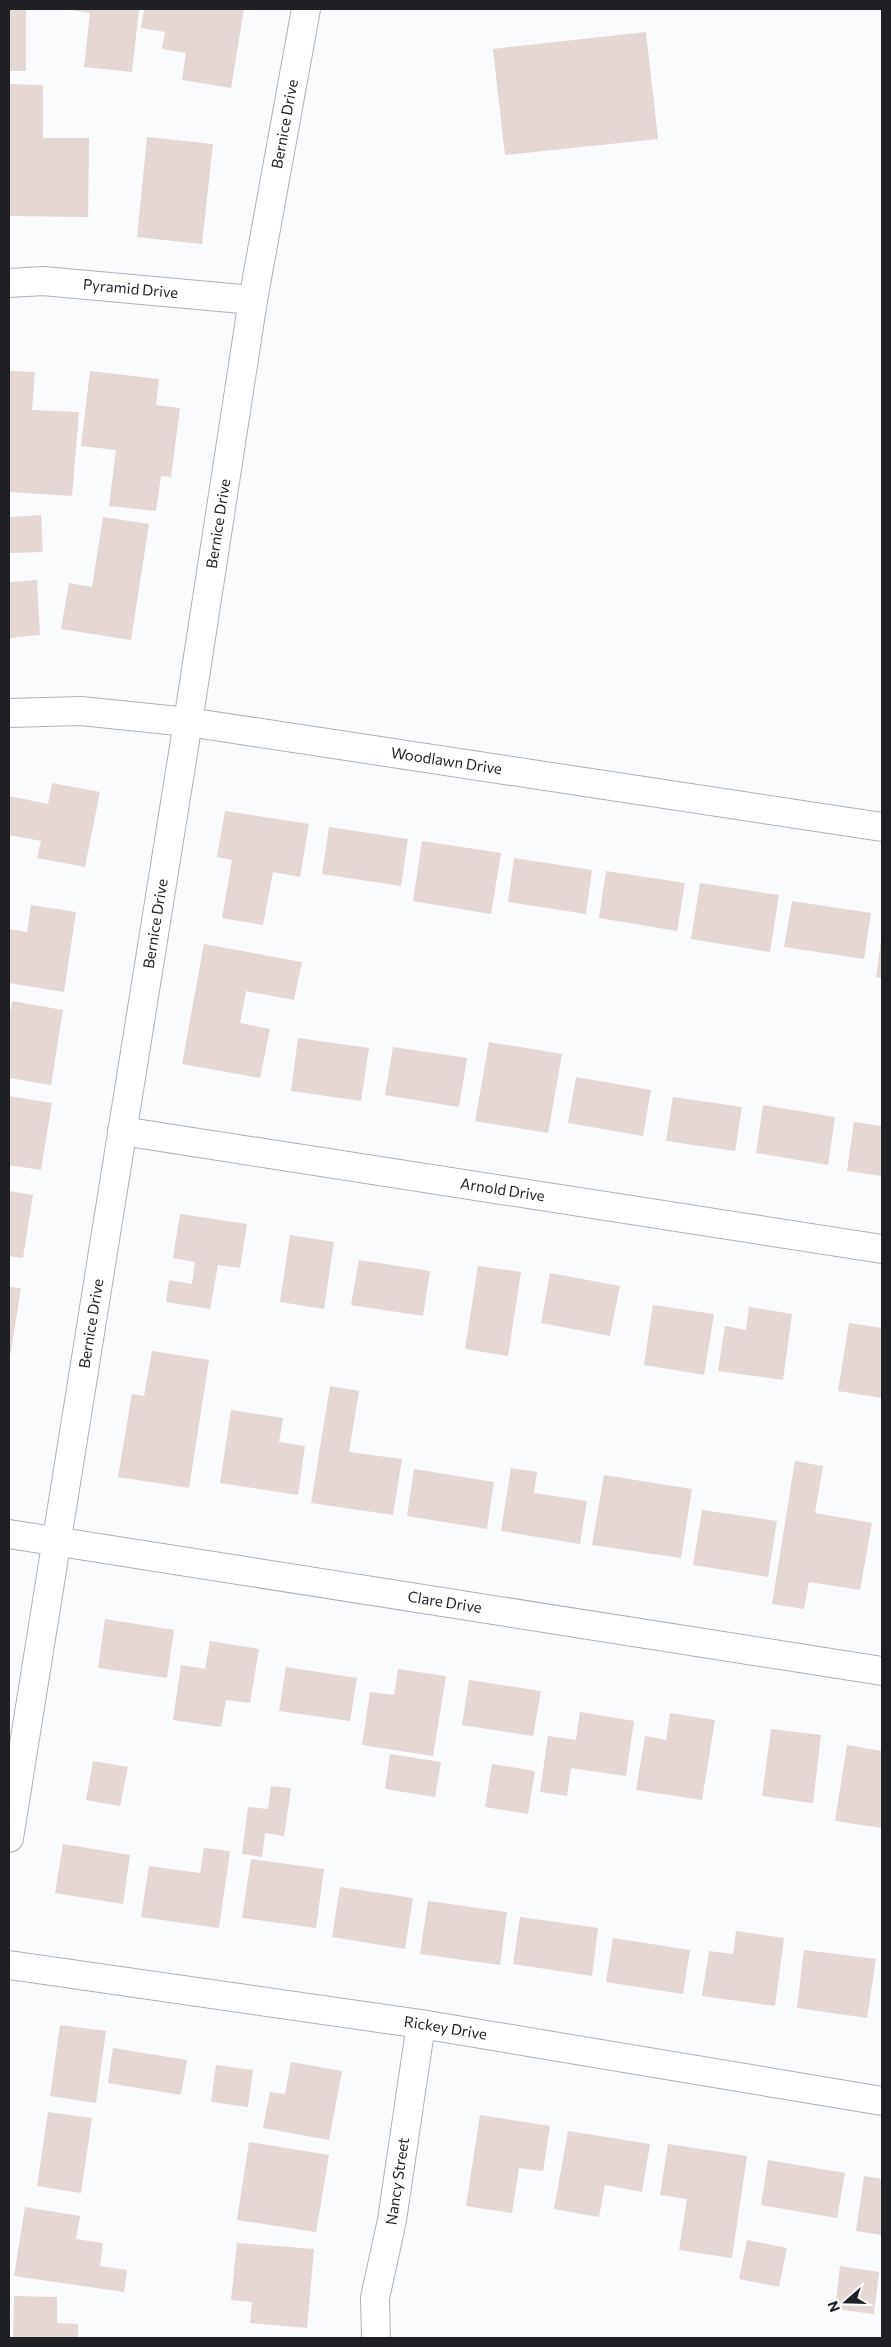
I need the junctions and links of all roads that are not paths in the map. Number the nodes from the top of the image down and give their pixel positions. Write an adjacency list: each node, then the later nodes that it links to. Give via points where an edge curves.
1 (306, 9): 3 (street, Bernice Drive)
2 (9, 283): 3 (street, Pyramid Drive, via 42,281)
3 (253, 300): 5 (street, Bernice Drive)
4 (9, 713): 5 (street, Woodlawn Drive, via 81,711)
5 (188, 722): 6 (street, Woodlawn Drive); 7 (street, Bernice Drive)
6 (882, 827)
7 (122, 1131): 8 (street, Arnold Drive); 10 (street, Bernice Drive)
8 (882, 1249)
9 (9, 1534): 10 (street, Clare Drive)
10 (57, 1542): 11 (street, Clare Drive); 12 (street, Bernice Drive)
11 (882, 1672)
12 (9, 1838)
13 (9, 1965): 14 (street, Rickey Drive)
14 (421, 2024): 15 (street, Rickey Drive); 16 (street, Nancy Street, via 392,2220 375,2298)
15 (882, 2102)
16 (376, 2338)

